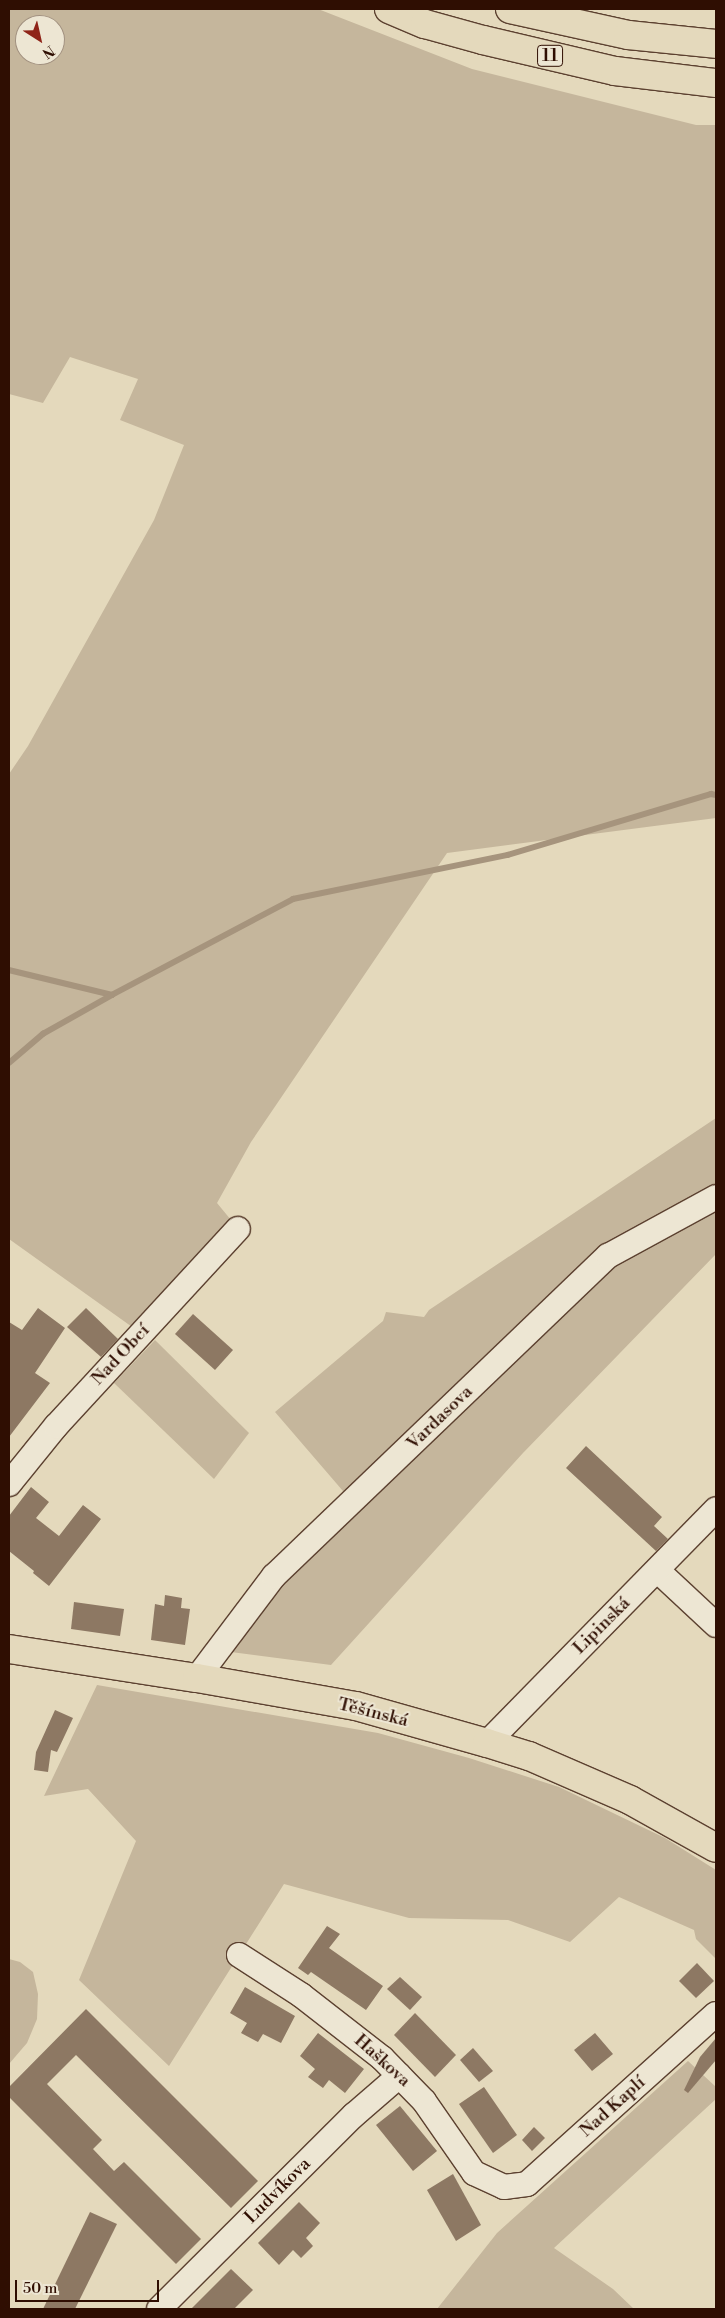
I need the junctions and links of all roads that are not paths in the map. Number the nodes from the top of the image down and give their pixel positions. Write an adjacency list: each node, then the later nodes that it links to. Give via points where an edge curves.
1 (389, 9): 4 (main road, 11, via 425,24 606,69)
2 (510, 9): 3 (main road, 11, via 628,35)
3 (716, 44)
4 (716, 83)
5 (716, 1197): 12 (street, Vardasova, via 608,1256 274,1576)
6 (238, 1229): 7 (street, Nad Obcí, via 56,1426)
7 (9, 1484)
8 (716, 1509): 9 (street, Lipinská)
9 (658, 1571): 10 (street); 13 (street, Lipinská)
10 (716, 1625)
11 (9, 1649): 12 (main road, Těšínská)
12 (197, 1678): 13 (main road, Těšínská, via 356,1706)
13 (486, 1743): 14 (main road, Těšínská, via 529,1756 630,1800)
14 (716, 1848)
15 (239, 1955): 17 (street, Haškova, via 301,1995 382,2058)
16 (716, 2014): 18 (street, Nad Kaplí, via 527,2184)
17 (400, 2076): 18 (street, Haškova, via 424,2101 474,2172); 19 (street, Ludvíkova, via 354,2115)
18 (504, 2187)
19 (159, 2309)

